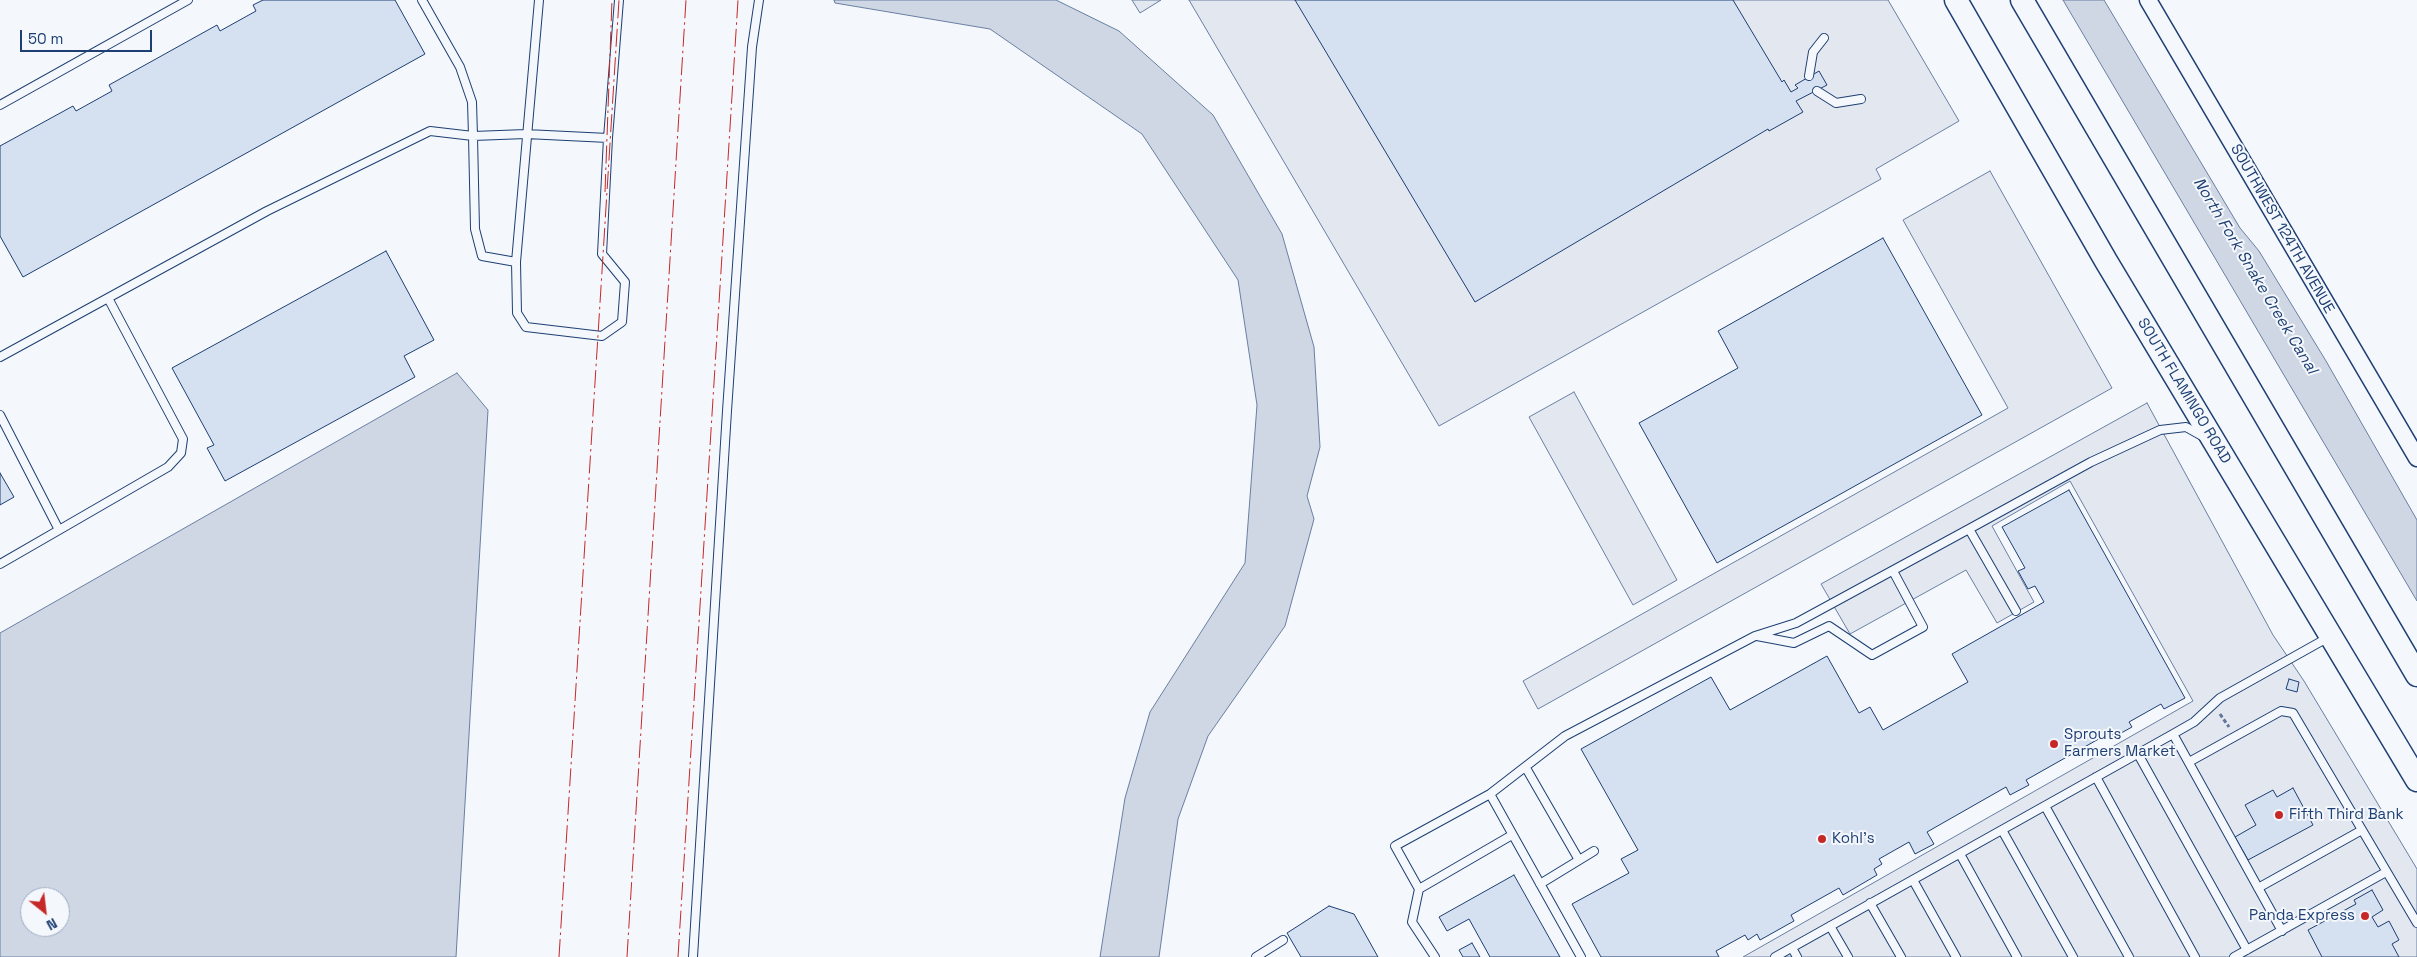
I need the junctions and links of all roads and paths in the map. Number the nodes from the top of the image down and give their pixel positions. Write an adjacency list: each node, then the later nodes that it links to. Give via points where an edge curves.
1 (188, 0): 13 (lane)
2 (422, 0): 15 (lane, via 460,67 472,102)
3 (539, 0): 14 (lane)
4 (619, 0): 16 (lane)
5 (760, 0): 59 (lane, via 752,47)
6 (1956, 0): 21 (main road, SOUTH FLAMINGO ROAD, via 2106,261)
7 (2022, 0): 30 (main road)
8 (2148, 0): 22 (street, SOUTHWEST 124TH AVENUE)
9 (1824, 38): 10 (lane, via 1813,52)
10 (1809, 76)
11 (1817, 91): 12 (lane, via 1836,103)
12 (1861, 99)
13 (0, 104)
14 (526, 134): 15 (lane); 16 (lane); 17 (lane)
15 (473, 136): 17 (lane, via 475,229 482,256); 18 (lane, via 430,131 267,211)
16 (608, 138): 17 (lane, via 602,254 626,282 622,322 602,336 526,327 517,313)
17 (516, 262)
18 (108, 298): 19 (lane); 24 (lane, via 183,439 181,453 168,467)
19 (0, 357)
20 (0, 415): 24 (lane)
21 (2215, 442): 23 (lane, via 2186,426 2171,427 2134,441); 29 (main road, SOUTH FLAMINGO ROAD)
22 (2417, 458)
23 (1969, 529): 26 (lane); 27 (lane)
24 (59, 530): 25 (lane)
25 (0, 564)
26 (1893, 570): 28 (lane, via 1796,623); 28 (lane, via 1923,627 1872,655 1829,626 1794,643)
27 (2016, 611)
28 (1756, 636): 36 (lane, via 1565,736)
29 (2331, 636): 31 (lane, via 2220,698); 38 (main road, SOUTH FLAMINGO ROAD)
30 (2417, 675)
31 (2215, 704): 32 (lane); 33 (path)
32 (2173, 734): 34 (lane); 35 (lane)
33 (2234, 737): 35 (lane); 42 (lane, via 2281,711 2293,713)
34 (2138, 754): 37 (lane); 58 (lane)
35 (2189, 762): 50 (lane)
36 (1526, 768): 39 (lane); 46 (lane)
37 (2096, 777): 40 (lane); 71 (lane)
38 (2417, 780)
39 (1490, 794): 43 (lane); 51 (lane, via 1395,846)
40 (2045, 806): 41 (lane); 70 (lane)
41 (2002, 830): 45 (lane); 69 (lane)
42 (2362, 830): 47 (lane); 50 (lane)
43 (1512, 835): 49 (lane); 51 (lane)
44 (1594, 851): 46 (lane)
45 (1960, 854): 48 (lane); 68 (lane)
46 (1579, 860): 49 (lane)
47 (2386, 872): 53 (lane); 55 (lane)
48 (1913, 880): 52 (lane); 67 (lane)
49 (1540, 884): 62 (lane)
50 (2258, 888): 55 (lane)
51 (1419, 889): 61 (lane, via 1412,922)
52 (1870, 903): 54 (lane); 66 (lane)
53 (2417, 923)
54 (1830, 926): 57 (lane); 65 (lane)
55 (2282, 930): 58 (lane)
56 (1283, 940): 60 (lane)
57 (1792, 948): 63 (lane); 64 (lane)
58 (2247, 950): 72 (lane)
59 (693, 957)
60 (1256, 957)
61 (1434, 957)
62 (1582, 957)
63 (1775, 957)
64 (1797, 957)
65 (1848, 957)
66 (1901, 957)
67 (1956, 957)
68 (2017, 957)
69 (2073, 957)
70 (2129, 957)
71 (2195, 957)
72 (2236, 957)

